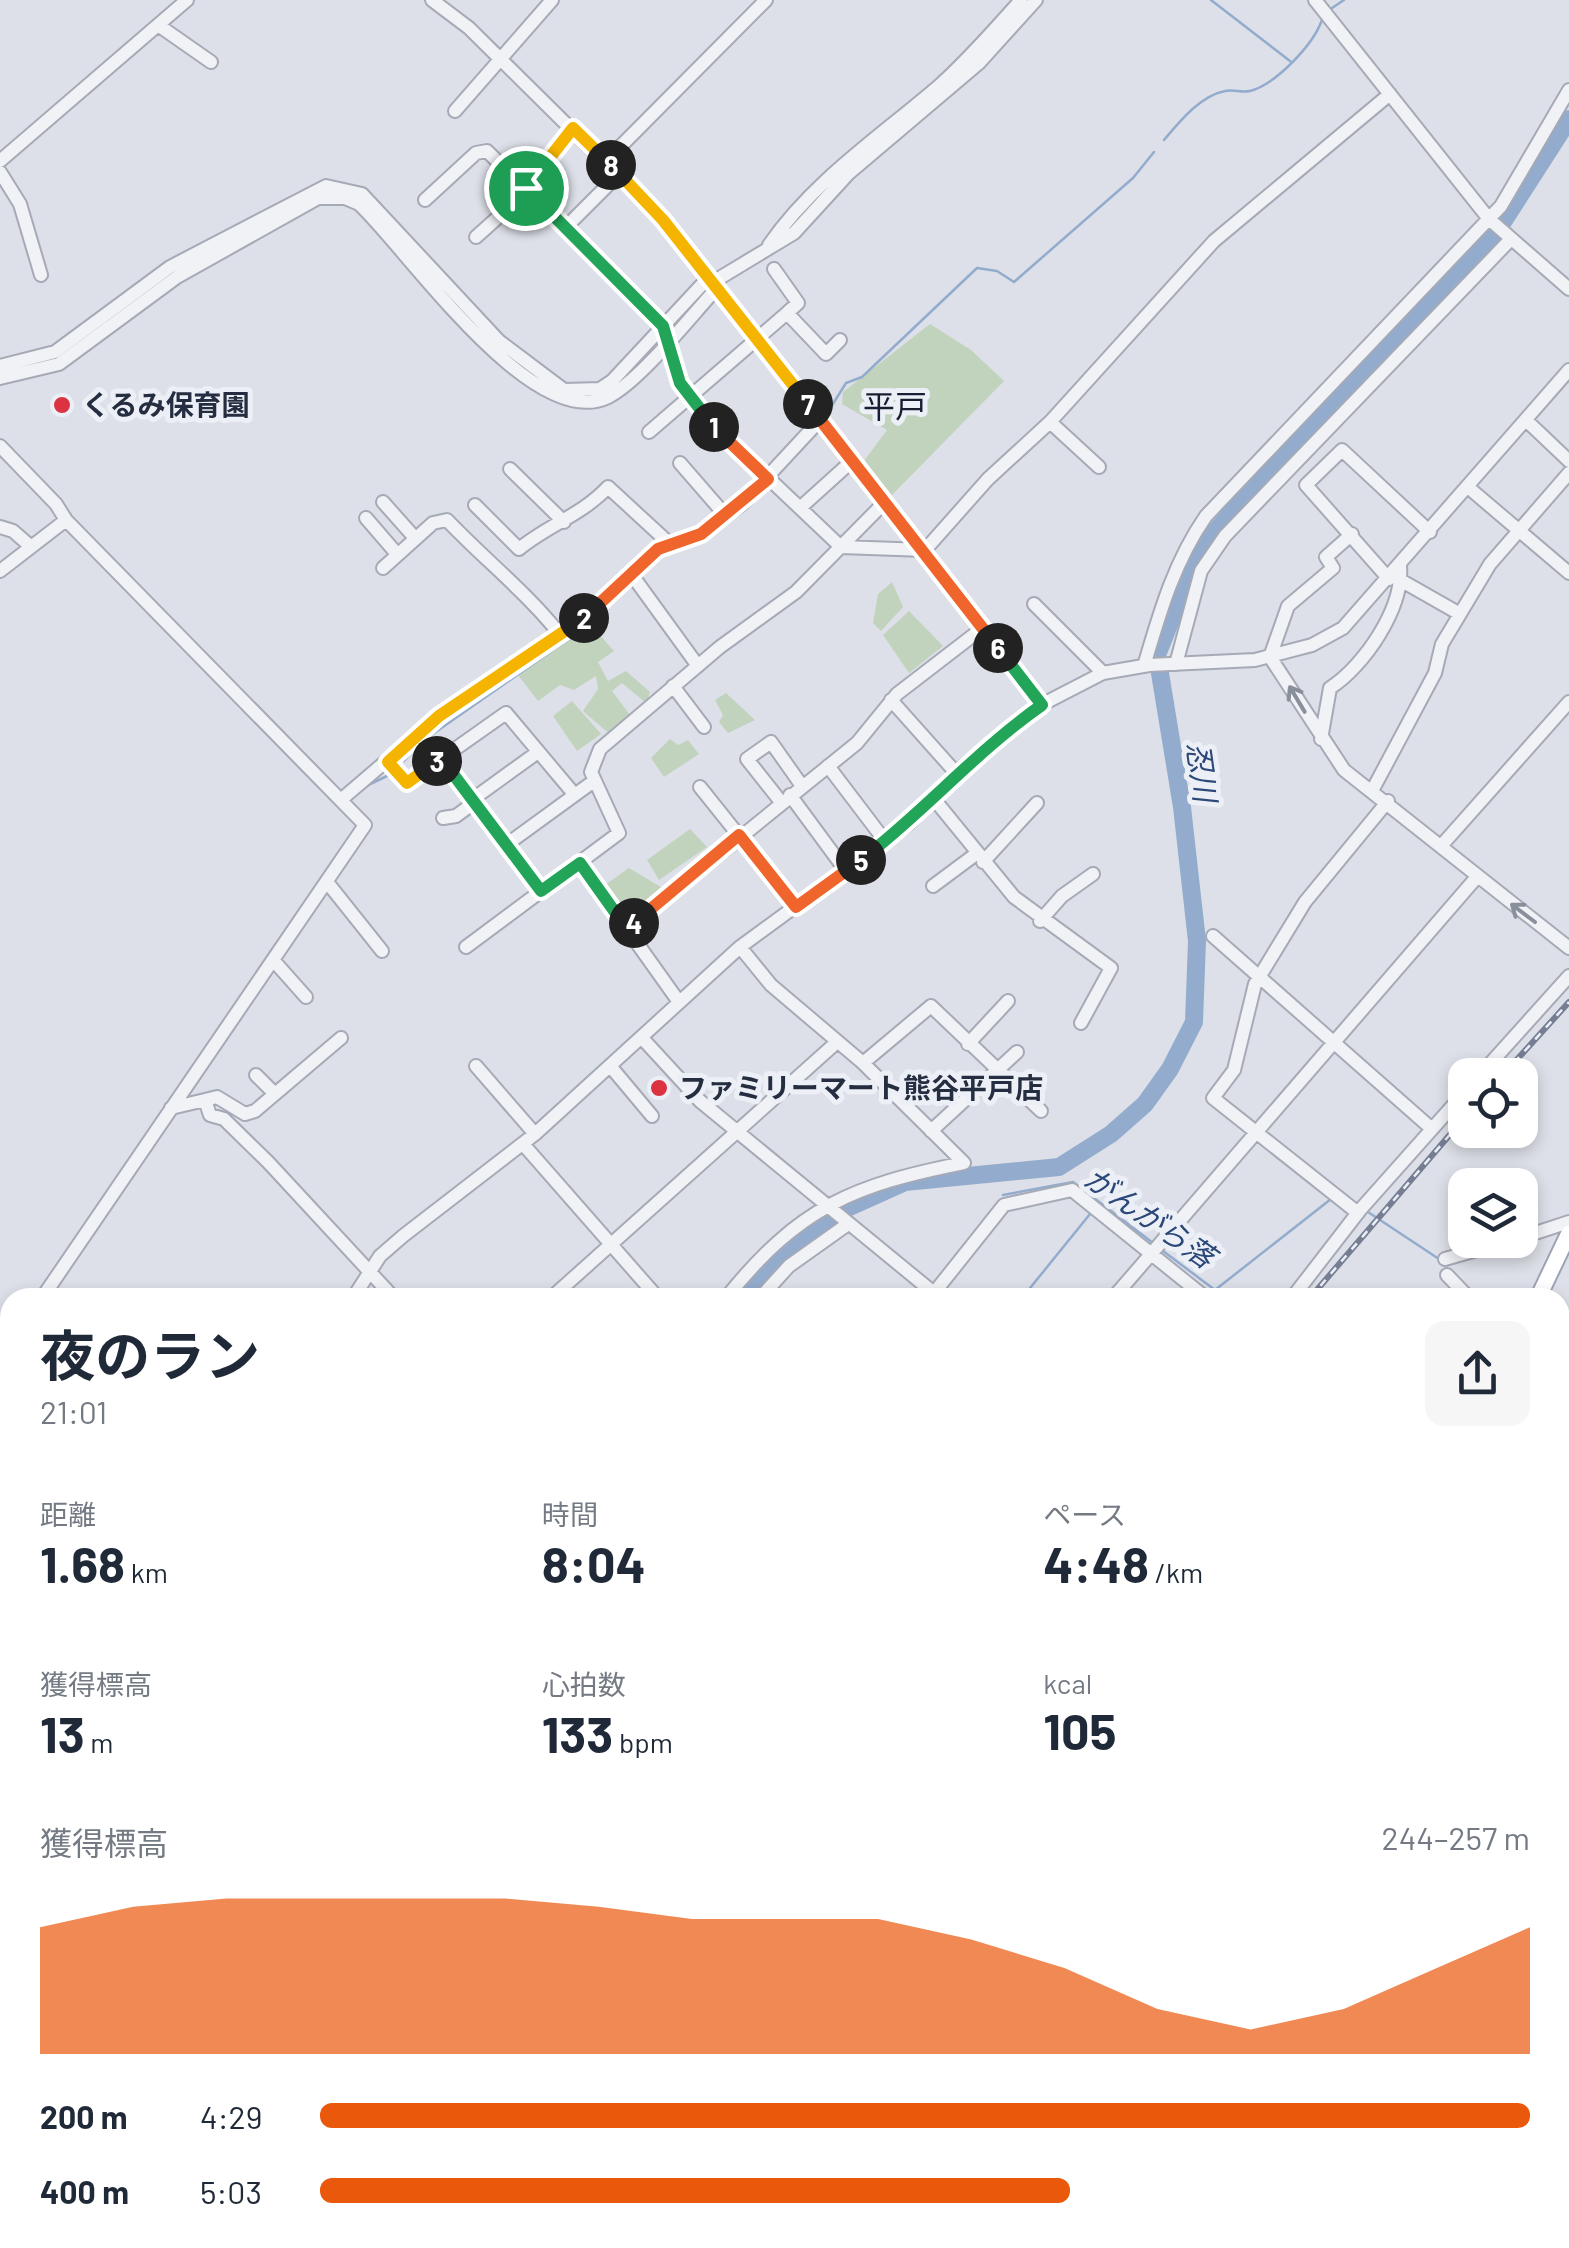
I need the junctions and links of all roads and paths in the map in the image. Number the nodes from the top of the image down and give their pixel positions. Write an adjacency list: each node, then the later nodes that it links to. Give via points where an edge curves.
1 (187, 0): 8 (street)
2 (432, 0): 10 (street)
3 (552, 0): 10 (street)
4 (766, 0): 16 (street)
5 (1021, 0): 9 (street)
6 (1036, 0): 9 (street)
7 (1323, 9): 13 (street)
8 (158, 25): 11 (street); 17 (street)
9 (975, 59): 28 (street, via 840,167 767,249)
10 (500, 60): 14 (street); 15 (street)
11 (211, 62)
12 (1569, 90): 22 (street)
13 (1390, 94): 22 (street); 41 (street, via 1214,241)
14 (455, 110)
15 (573, 128): 16 (street); 20 (street)
16 (607, 160): 19 (street)
17 (0, 161)
18 (0, 172): 27 (street, via 20,204)
19 (619, 174): 23 (street); 28 (street)
20 (526, 188): 21 (street, via 487,151 476,153); 23 (street); 24 (street)
21 (425, 200)
22 (1489, 220): 25 (street); 80 (street, via 1206,516 1167,588)
23 (564, 230): 31 (street)
24 (476, 237)
25 (1511, 239): 29 (street); 80 (street, via 1224,536)
26 (774, 270): 30 (street, via 798,302)
27 (41, 275)
28 (713, 282): 31 (street); 32 (street); 34 (street)
29 (1569, 289)
30 (788, 313): 32 (street); 33 (street, via 826,354)
31 (663, 326): 34 (street); 35 (street, via 600,388 564,390 499,341 362,194 326,186 170,267 55,352)
32 (757, 339): 38 (street); 39 (street)
33 (840, 340)
34 (666, 342): 37 (street, via 606,398 578,404 557,399 491,349 358,204 331,197 318,198 177,277 59,364); 38 (street)
35 (0, 366)
36 (1569, 370): 40 (street)
37 (0, 378)
38 (690, 398): 42 (street); 50 (street)
39 (820, 420): 44 (street); 50 (street)
40 (1526, 420): 45 (street); 51 (street)
41 (1050, 422): 47 (street); 68 (street)
42 (649, 432)
43 (0, 446): 58 (street)
44 (852, 461): 53 (street); 55 (street)
45 (1569, 461)
46 (680, 463): 56 (street)
47 (1099, 467)
48 (510, 468): 59 (street)
49 (1569, 473): 61 (street)
50 (768, 479): 55 (street); 56 (street)
51 (1469, 488): 61 (street); 62 (street)
52 (383, 502): 64 (street)
53 (885, 502): 67 (street); 68 (street)
54 (475, 505): 59 (street, via 519,548)
55 (800, 508): 67 (street)
56 (726, 516): 65 (street)
57 (366, 518): 69 (street)
58 (66, 520): 66 (street); 99 (street)
59 (564, 522): 65 (street, via 608,487)
60 (0, 527): 66 (street)
61 (1519, 527): 72 (street); 76 (street)
62 (1430, 532): 63 (street, via 1342,450 1306,485); 74 (street)
63 (1352, 534): 74 (street); 79 (street, via 1326,556 1333,568 1288,606)
64 (415, 538): 69 (street); 78 (street, via 447,520)
65 (671, 544): 73 (street)
66 (30, 545): 71 (street)
67 (841, 547): 68 (street); 81 (street, via 796,592)
68 (925, 550): 77 (street)
69 (396, 554): 70 (street)
70 (383, 568)
71 (0, 571)
72 (1569, 572)
73 (632, 575): 78 (street); 81 (street)
74 (1395, 580): 76 (street); 79 (street, via 1343,628); 88 (street, via 1372,643 1349,676 1330,688)
75 (1034, 604): 82 (street)
76 (1460, 614): 96 (street, via 1442,644 1436,674)
77 (984, 627): 84 (street); 86 (street)
78 (558, 632): 91 (street, via 439,716)
79 (1270, 657): 80 (street); 88 (street, one-way to 79)
80 (1158, 665): 82 (street)
81 (698, 666): 83 (street)
82 (1103, 673): 86 (street)
83 (674, 686): 87 (street); 94 (street, via 600,749)
84 (891, 700): 92 (street, via 857,743); 93 (street)
85 (1569, 702): 108 (street)
86 (1042, 705): 93 (street)
87 (704, 727)
88 (1321, 739): 96 (street, via 1344,770)
89 (538, 752): 90 (street, via 506,713); 97 (street); 101 (street)
90 (441, 758): 91 (street, via 407,783); 101 (street)
91 (388, 762): 99 (street)
92 (828, 766): 98 (street); 106 (street)
93 (957, 774): 100 (street)
94 (594, 781): 97 (street); 110 (street, via 619,833)
95 (700, 788): 105 (street)
96 (1373, 789): 102 (street)
97 (574, 794): 107 (street)
98 (791, 794): 105 (street); 111 (street)
99 (343, 798): 114 (street, via 364,824)
100 (934, 800): 106 (street); 109 (street)
101 (474, 801): 104 (street); 107 (street)
102 (1388, 802): 108 (street); 127 (street, via 1305,902)
103 (1037, 804): 109 (street)
104 (443, 818)
105 (739, 835): 117 (street); 119 (street)
106 (885, 842): 111 (street)
107 (506, 844): 116 (street)
108 (1440, 846): 113 (street)
109 (979, 858): 115 (street); 118 (street)
110 (580, 863): 116 (street); 119 (street)
111 (846, 871): 117 (street)
112 (1092, 874): 118 (street)
113 (1476, 878): 123 (street, one-way to 113); 135 (street)
114 (327, 882): 124 (street); 125 (street)
115 (933, 886)
116 (541, 891): 121 (street)
117 (796, 907): 122 (street)
118 (1040, 920): 131 (street, via 1111,968)
119 (627, 929): 130 (street)
120 (1213, 936): 127 (street)
121 (466, 947)
122 (740, 947): 130 (street); 134 (street)
123 (1569, 948)
124 (382, 951)
125 (274, 961): 128 (street); 146 (street)
126 (1569, 976): 138 (street)
127 (1260, 978): 135 (street); 153 (street, via 1234,1070 1213,1098)
128 (306, 996)
129 (1008, 1001): 136 (street)
130 (679, 1002): 133 (street)
131 (1081, 1023)
132 (341, 1038): 144 (street)
133 (642, 1038): 141 (street); 152 (street)
134 (837, 1042): 139 (street); 152 (street)
135 (1334, 1043): 150 (street); 153 (street)
136 (968, 1044): 139 (street, via 930,1006); 142 (street)
137 (1017, 1052): 142 (street)
138 (1495, 1058)
139 (862, 1063): 151 (street)
140 (476, 1066): 154 (street)
141 (611, 1067): 149 (street); 154 (street)
142 (997, 1070): 147 (street); 151 (street)
143 (256, 1075): 144 (street)
144 (274, 1094): 145 (street, via 245,1114 217,1097)
145 (205, 1100): 146 (street); 165 (street, via 210,1115 224,1119 268,1162)
146 (171, 1108): 167 (street)
147 (1041, 1111)
148 (1448, 1111): 150 (street)
149 (652, 1116)
150 (1432, 1129): 157 (street)
151 (931, 1131): 156 (street, via 964,1163 869,1184)
152 (736, 1132): 156 (street); 161 (street)
153 (1255, 1132): 157 (street); 162 (street)
154 (536, 1134): 155 (street)
155 (524, 1144): 161 (street); 165 (street, via 403,1236)
156 (826, 1206): 158 (street); 172 (street)
157 (1361, 1209): 178 (street)
158 (846, 1222): 173 (street); 174 (street)
159 (1568, 1231): 160 (street); 180 (main road)
160 (1538, 1235)
161 (611, 1246): 170 (street); 171 (street)
162 (1154, 1248): 175 (street, via 1072,1190 1004,1205); 176 (street); 177 (street)
163 (1448, 1258): 164 (street)
164 (1444, 1259)
165 (367, 1273): 168 (street); 169 (street)
166 (1446, 1275): 179 (street)
167 (49, 1288)
168 (359, 1288)
169 (383, 1288)
170 (563, 1288)
171 (649, 1288)
172 (735, 1288)
173 (769, 1288)
174 (925, 1288)
175 (941, 1288)
176 (1122, 1288)
177 (1196, 1288)
178 (1300, 1288)
179 (1459, 1288)
180 (1542, 1288)

